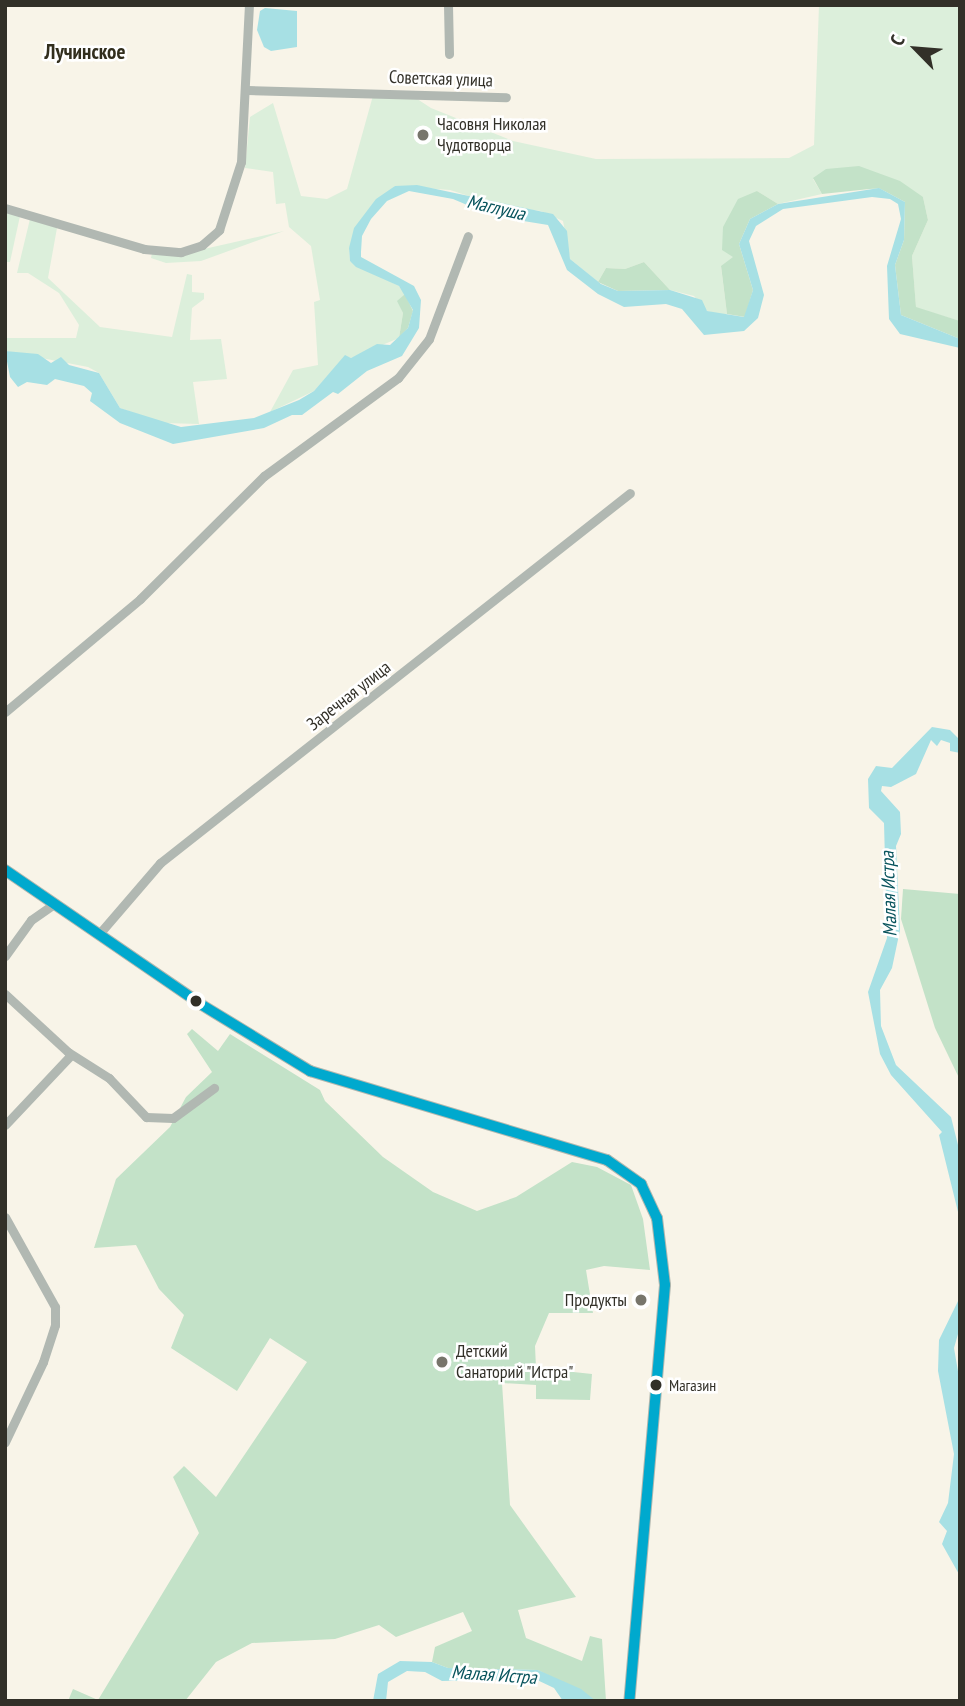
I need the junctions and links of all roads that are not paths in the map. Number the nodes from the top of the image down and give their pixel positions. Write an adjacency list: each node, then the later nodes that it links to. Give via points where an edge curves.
1 (249, 5): 4 (street)
2 (448, 5): 3 (street, Советская улица)
3 (449, 54)
4 (248, 90): 5 (street, Советская улица); 6 (street, via 234,190 219,230 202,246 181,252 144,249)
5 (506, 97)
6 (5, 208)
7 (468, 236): 9 (street, via 429,339 397,378 264,477 140,599)
8 (631, 493): 12 (street, Заречная улица, via 160,863)
9 (5, 712)
10 (5, 870): 11 (main road)
11 (54, 904): 12 (main road); 13 (street, via 31,920)
12 (99, 934): 20 (main road, via 310,1072 607,1160 641,1184 657,1218 664,1285)
13 (5, 956)
14 (5, 994): 15 (street)
15 (71, 1055): 16 (street, via 110,1078 146,1117 158,1120 173,1118); 17 (street)
16 (214, 1088)
17 (5, 1125)
18 (5, 1217): 19 (street, via 55,1307 55,1325 43,1362)
19 (5, 1442)
20 (629, 1701)

